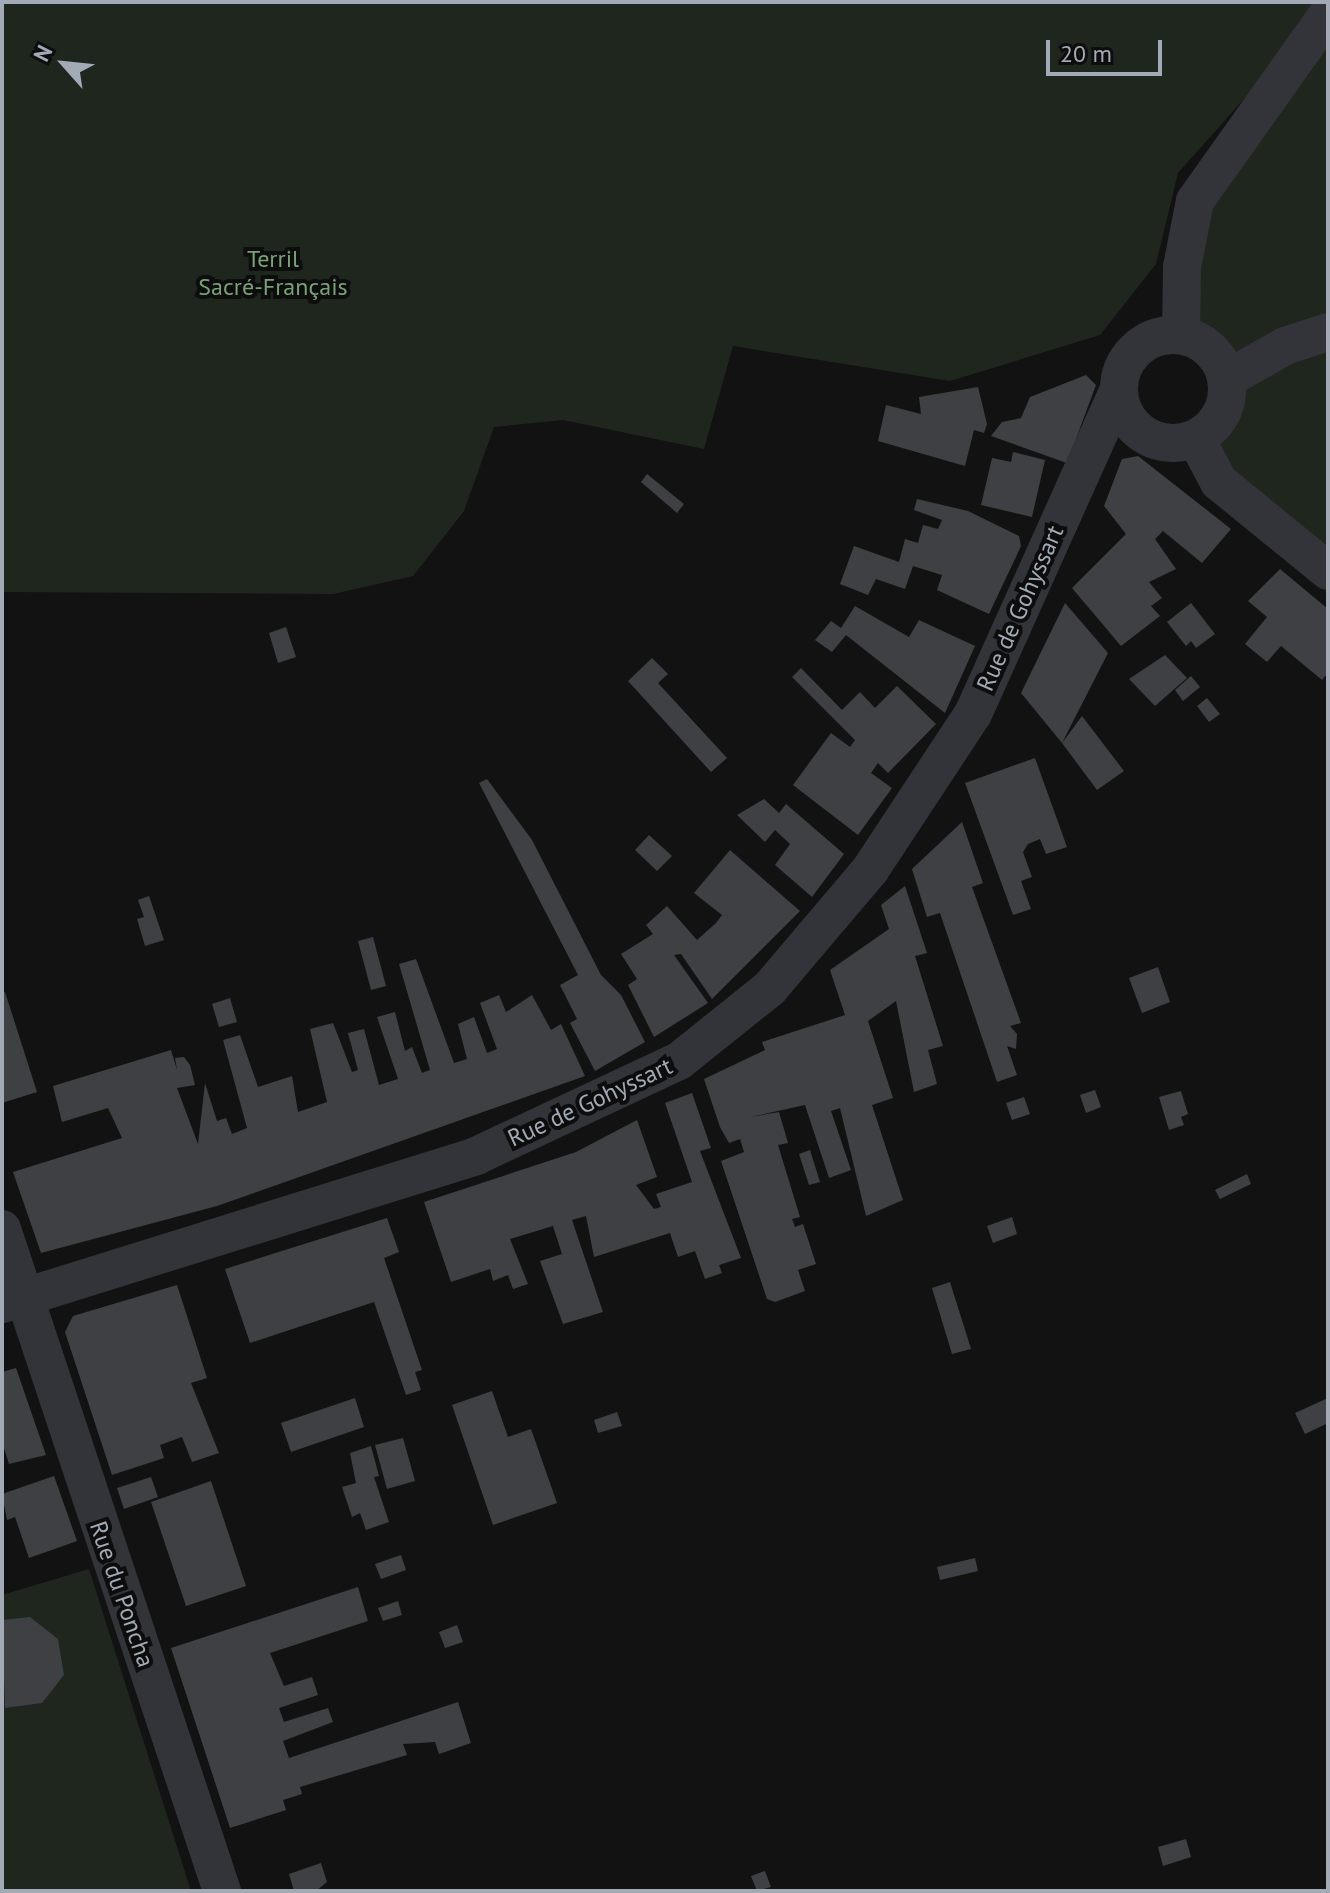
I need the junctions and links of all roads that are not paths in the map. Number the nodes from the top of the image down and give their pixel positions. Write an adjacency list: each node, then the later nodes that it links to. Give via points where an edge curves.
1 (1328, 14): 3 (street, via 1195,201 1182,267)
2 (1328, 332): 4 (street)
3 (1181, 334): 4 (street, via 1212,349); 5 (street, Rue de Gohyssart, via 1149,339 1125,360)
4 (1227, 379): 6 (street, via 1222,414)
5 (1118, 391): 6 (street, via 1130,425 1161,443); 9 (street, Rue de Gohyssart, via 973,714 870,870 770,988 679,1061 476,1156)
6 (1196, 439): 7 (street, via 1219,482)
7 (1328, 571)
8 (2, 1229): 9 (street, Rue du Poncha)
9 (12, 1301): 10 (street, Rue du Poncha)
10 (222, 1891)

